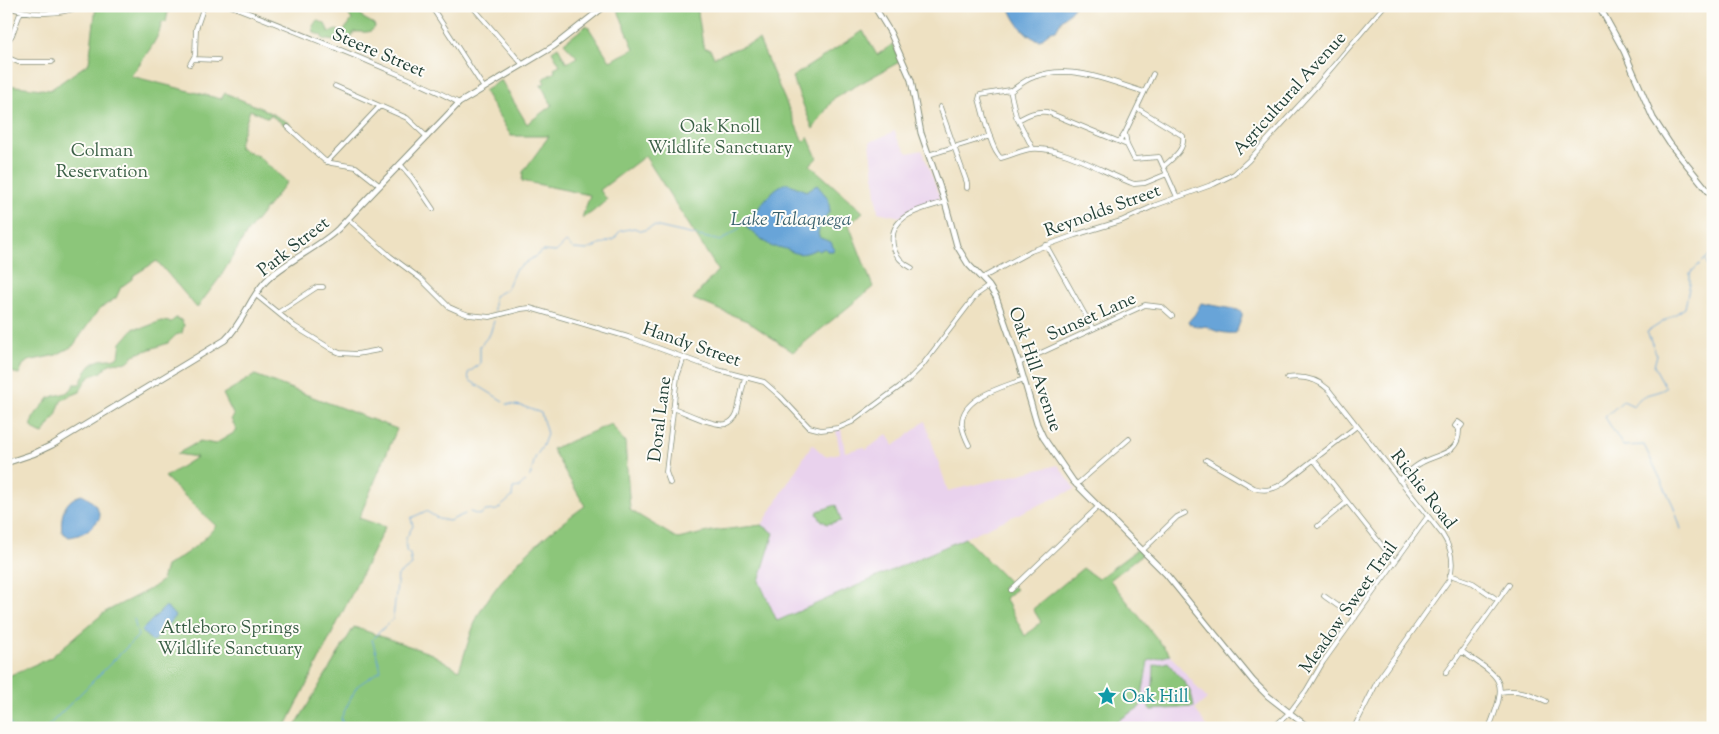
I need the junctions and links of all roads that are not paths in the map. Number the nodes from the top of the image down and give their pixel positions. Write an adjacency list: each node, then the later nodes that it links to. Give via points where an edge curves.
1 (7, 6): 11 (street)
2 (84, 6): 11 (street, via 63,12)
3 (204, 6): 14 (street, via 196,29)
4 (231, 6): 24 (street, Steere Street, via 394,72)
5 (431, 6): 21 (street)
6 (472, 6): 18 (street)
7 (605, 6): 18 (main road, Park Street, via 564,39)
8 (874, 6): 37 (main road, Oak Hill Avenue, via 907,68)
9 (1384, 6): 42 (street, Agricultural Avenue, via 1313,90)
10 (1599, 6): 46 (main road, via 1624,51 1653,118)
11 (21, 11): 12 (street)
12 (6, 43)
13 (6, 57): 16 (street, via 18,62)
14 (194, 59): 15 (street); 17 (street)
15 (218, 60)
16 (52, 62)
17 (190, 64)
18 (522, 65): 21 (main road, Park Street)
19 (1153, 74): 23 (street)
20 (335, 86): 25 (street)
21 (484, 88): 24 (main road, Park Street)
22 (1011, 91): 23 (street, via 1030,78 1079,73); 28 (street); 32 (street, via 980,96)
23 (1144, 92): 27 (street)
24 (459, 103): 31 (main road, Park Street)
25 (380, 106): 31 (street, via 407,118); 38 (street)
26 (940, 107): 35 (street)
27 (1137, 108): 30 (street); 40 (street, via 1183,136 1181,150)
28 (1018, 120): 33 (street, via 1039,111 1047,112); 36 (street)
29 (288, 127): 38 (street)
30 (1125, 133): 33 (street); 34 (street)
31 (428, 136): 39 (main road, Park Street)
32 (990, 136): 35 (street); 36 (street, via 1001,158)
33 (1120, 142): 34 (street)
34 (1127, 144): 40 (street, via 1134,159 1159,157)
35 (954, 147): 37 (street); 44 (street)
36 (1033, 149): 41 (street, via 1060,152 1134,184 1146,183)
37 (928, 155): 47 (main road, Oak Hill Avenue)
38 (327, 162): 43 (street, via 356,167)
39 (400, 164): 43 (main road, Park Street); 48 (street)
40 (1164, 166): 41 (street)
41 (1167, 174): 45 (street)
42 (1234, 174): 45 (street, Reynolds Street)
43 (379, 185): 49 (main road, Park Street)
44 (967, 188)
45 (1177, 197): 50 (street, Reynolds Street, via 1121,221)
46 (1713, 197)
47 (945, 202): 51 (street, via 909,214 896,224 892,238 894,252); 52 (main road, Oak Hill Avenue, via 957,246)
48 (433, 209)
49 (348, 219): 55 (main road, Park Street, via 321,243 272,275); 60 (street, Handy Street, via 458,311 490,317 521,309 540,310)
50 (1046, 245): 52 (street, Reynolds Street); 58 (street)
51 (912, 268)
52 (982, 278): 53 (main road, Oak Hill Avenue)
53 (989, 286): 61 (main road, Oak Hill Avenue); 62 (street, Handy Street, via 976,296 912,377 843,426 821,430 809,427 764,382)
54 (323, 287): 56 (street, via 316,287)
55 (256, 295): 56 (street); 72 (main road, Park Street, via 232,333 216,346 41,450)
56 (279, 312): 59 (street, via 294,326 340,353)
57 (1172, 316): 58 (street, Sunset Lane, via 1162,307 1145,305)
58 (1093, 329): 61 (street, Sunset Lane)
59 (379, 350)
60 (684, 357): 62 (street, Handy Street); 65 (street, Doral Lane, via 677,377)
61 (1020, 363): 64 (main road, Oak Hill Avenue)
62 (745, 377): 65 (street, via 737,413 729,423 719,424)
63 (1287, 378): 66 (street, Richie Road, via 1307,378 1323,385)
64 (1024, 379): 69 (street, via 976,398 970,404 964,412 962,426); 75 (main road, Oak Hill Avenue, via 1040,430)
65 (673, 408): 74 (street, Doral Lane, via 666,472)
66 (1357, 426): 71 (street); 73 (street, Richie Road)
67 (1459, 429): 73 (street, via 1458,440 1450,450 1423,462)
68 (1129, 439): 75 (street)
69 (969, 445)
70 (1206, 460): 71 (street, via 1254,488 1266,490 1282,485)
71 (1314, 460): 76 (street)
72 (6, 463)
73 (1400, 480): 79 (street, Richie Road)
74 (670, 484)
75 (1076, 485): 77 (main road, Oak Hill Avenue)
76 (1347, 502): 80 (street); 82 (street)
77 (1098, 507): 81 (main road, Oak Hill Avenue); 85 (street)
78 (1185, 513): 81 (street, via 1177,516)
79 (1428, 516): 82 (street, Meadow Sweet Trail); 83 (street, Richie Road, via 1450,548)
80 (1318, 526)
81 (1143, 550): 93 (main road, Oak Hill Avenue, via 1181,591 1253,681)
82 (1395, 562): 88 (street, Meadow Sweet Trail)
83 (1450, 575): 87 (street, via 1473,582); 96 (street, Richie Road, via 1444,589 1372,689)
84 (1509, 585): 87 (street)
85 (1011, 590)
86 (1324, 596): 88 (street)
87 (1498, 600): 89 (street)
88 (1355, 618): 93 (street, Meadow Sweet Trail)
89 (1461, 651): 90 (street); 91 (street, via 1489,670 1496,678)
90 (1446, 673)
91 (1500, 692): 92 (street, via 1525,692); 97 (street)
92 (1546, 701)
93 (1290, 712): 94 (street, Meadow Sweet Trail); 95 (main road, Oak Hill Avenue)
94 (1274, 728)
95 (1309, 728)
96 (1354, 728)
97 (1489, 728)

